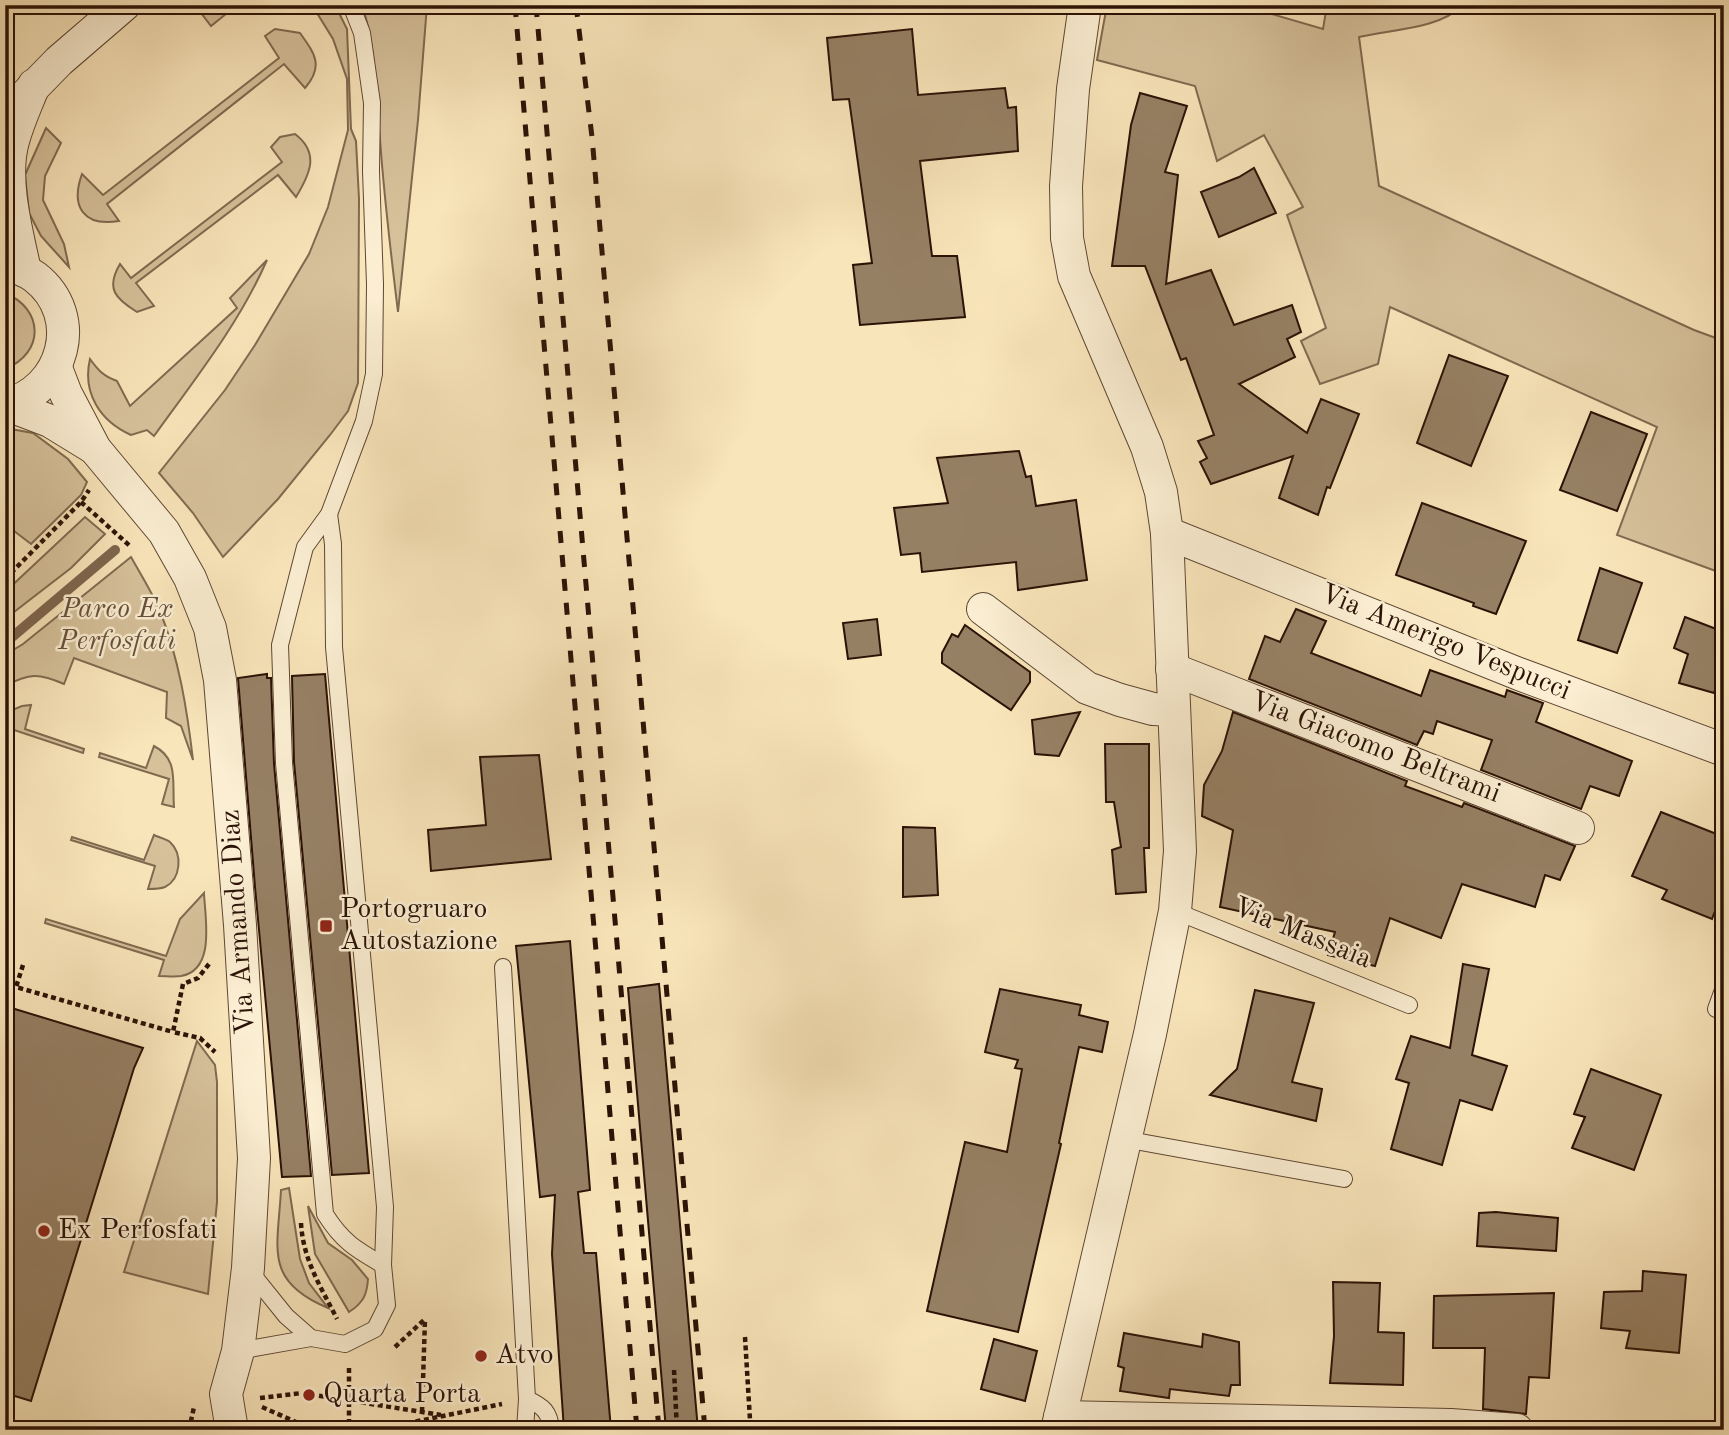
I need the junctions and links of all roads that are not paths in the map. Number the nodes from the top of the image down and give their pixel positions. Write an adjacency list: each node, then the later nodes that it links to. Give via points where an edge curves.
1 (124, 5): 4 (street)
2 (351, 5): 10 (lane, via 362,33 372,103 374,374 364,421)
3 (1085, 5): 11 (street, via 1073,89 1067,238 1074,276 1147,447)
4 (34, 85): 5 (street); 6 (street, via 12,144 9,182)
5 (5, 118)
6 (15, 267): 7 (street, Via Armando Diaz, via 36,278 53,296 62,320 63,344)
7 (55, 368): 8 (street, Via Armando Diaz, via 31,396); 9 (street, Via Armando Diaz)
8 (7, 405): 9 (street, Via Armando Diaz, via 50,421)
9 (101, 456): 25 (street, Via Armando Diaz, via 163,532 190,578 210,628 220,680 254,1158)
10 (329, 514): 24 (lane, via 335,659 385,1207); 24 (lane, via 305,547 280,645 284,763 325,1214 351,1247)
11 (1167, 533): 13 (street); 15 (street, Via Amerigo Vespucci, via 1519,674)
12 (983, 609): 14 (street, via 1087,688 1153,709)
13 (1172, 668): 14 (street); 16 (street, Via Giacomo Beltrami)
14 (1174, 710): 17 (street, via 1180,850)
15 (1724, 750)
16 (1578, 828)
17 (1175, 911): 20 (lane, Via Massaia); 22 (street)
18 (503, 967): 29 (lane)
19 (1724, 988): 21 (lane)
20 (1409, 1005)
21 (1716, 1009)
22 (1124, 1139): 23 (lane); 30 (street)
23 (1344, 1179)
24 (383, 1265): 26 (lane, via 387,1305 375,1329 345,1344)
25 (248, 1268): 26 (lane); 27 (street, Via Armando Diaz)
26 (312, 1338): 27 (lane)
27 (238, 1351): 28 (street, Via Armando Diaz)
28 (246, 1399): 32 (street); 33 (street, Via Armando Diaz)
29 (527, 1399): 34 (lane); 35 (lane, via 543,1408)
30 (1059, 1423): 31 (street)
31 (1434, 1428): 36 (street)
32 (210, 1430)
33 (232, 1430)
34 (525, 1430)
35 (551, 1430)
36 (1517, 1430)

